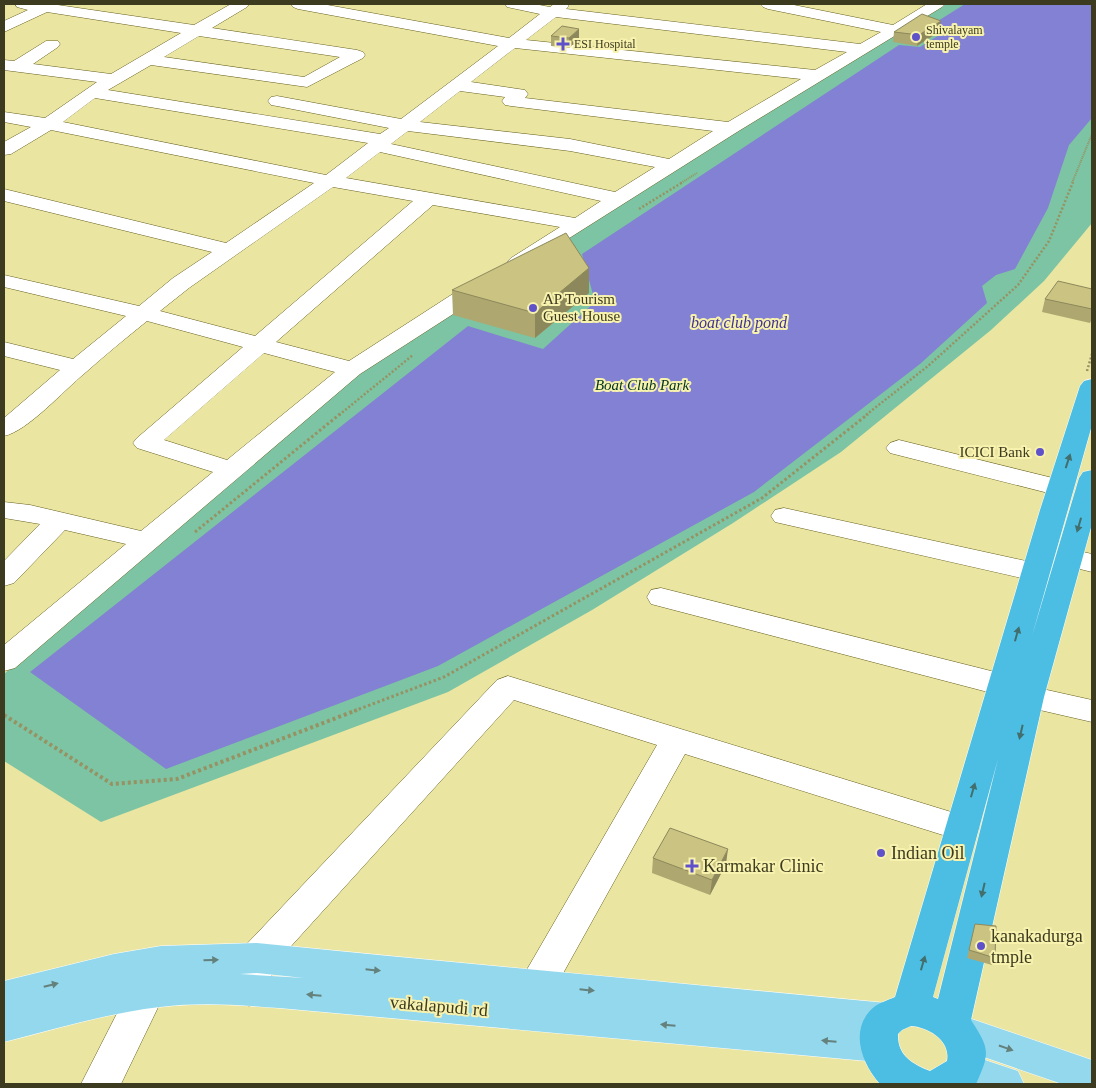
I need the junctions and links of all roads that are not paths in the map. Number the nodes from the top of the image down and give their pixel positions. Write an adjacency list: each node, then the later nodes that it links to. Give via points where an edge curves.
1 (22, 4): 7 (street)
2 (242, 4): 11 (street)
3 (298, 4): 9 (street)
4 (512, 4): 8 (street)
5 (768, 4): 12 (street)
6 (937, 4): 12 (street)
7 (46, 7): 10 (street); 11 (street)
8 (558, 8): 15 (street); 16 (street)
9 (341, 12): 14 (street); 15 (street)
10 (4, 27)
11 (195, 30): 14 (street); 17 (street)
12 (895, 30): 16 (street)
13 (52, 44): 18 (street)
14 (287, 44): 21 (street, via 357,55)
15 (510, 44): 19 (street); 22 (street)
16 (863, 49): 19 (street)
17 (146, 60): 20 (street); 21 (street)
18 (10, 66): 20 (street)
19 (820, 76): 31 (street)
20 (113, 79): 23 (street)
21 (306, 82): 24 (street)
22 (455, 85): 25 (street, via 519,94 511,101); 28 (street)
23 (92, 92): 27 (street); 30 (street)
24 (277, 100): 27 (street); 28 (street)
25 (556, 106): 31 (street); 32 (street)
26 (4, 117): 30 (street)
27 (250, 117): 33 (street)
28 (404, 124): 32 (street); 33 (street)
29 (4, 126): 30 (street)
30 (42, 127): 34 (street); 36 (street)
31 (731, 128): 35 (street)
32 (519, 139): 35 (street, via 570,145)
33 (379, 143): 36 (street); 39 (street)
34 (4, 150)
35 (672, 165): 39 (street)
36 (330, 181): 38 (street); 41 (street)
37 (4, 195): 41 (street)
38 (429, 198): 40 (street); 44 (street)
39 (618, 199): 40 (street)
40 (577, 224): 47 (street)
41 (229, 250): 43 (street, via 181,283)
42 (4, 281): 43 (street)
43 (145, 314): 44 (street); 46 (street)
44 (258, 345): 47 (street); 51 (street, via 146,442)
45 (4, 349): 46 (street)
46 (77, 368): 49 (street)
47 (352, 369): 51 (street)
48 (1092, 386): 53 (highway, one-way to 48)
49 (4, 429)
50 (898, 448): 53 (street)
51 (232, 470): 57 (street)
52 (1092, 478): 58 (highway, one-way to 58)
53 (1060, 488): 59 (highway)
54 (4, 510): 56 (street)
55 (784, 516): 59 (street)
56 (59, 520): 57 (street); 60 (street)
57 (146, 541): 62 (street)
58 (1081, 560): 63 (highway)
59 (1035, 572): 63 (highway, one-way to 59)
60 (4, 577)
61 (661, 597): 63 (street)
62 (4, 661)
63 (1016, 691): 64 (street); 66 (highway, one-way to 63); 72 (highway, one-way to 72)
64 (1092, 711)
65 (676, 740): 66 (street); 67 (street, via 508,687); 70 (street)
66 (962, 828): 73 (highway, one-way to 66)
67 (253, 974): 68 (main road, vakalapudi rd, via 220,989); 69 (main road, one-way to 67, via 114,969 162,961); 70 (main road, vakalapudi rd)
68 (146, 993): 71 (main road, vakalapudi rd); 76 (street)
69 (4, 997)
70 (536, 999): 73 (main road, vakalapudi rd)
71 (4, 1026)
72 (956, 1028): 73 (highway, via 931,1012); 74 (highway, via 966,1044 968,1058); 75 (main road, one-way to 75)
73 (888, 1044): 77 (highway, via 901,1078)
74 (954, 1077): 78 (main road)
75 (1092, 1077)
76 (101, 1084)
77 (918, 1084)
78 (1004, 1084)

